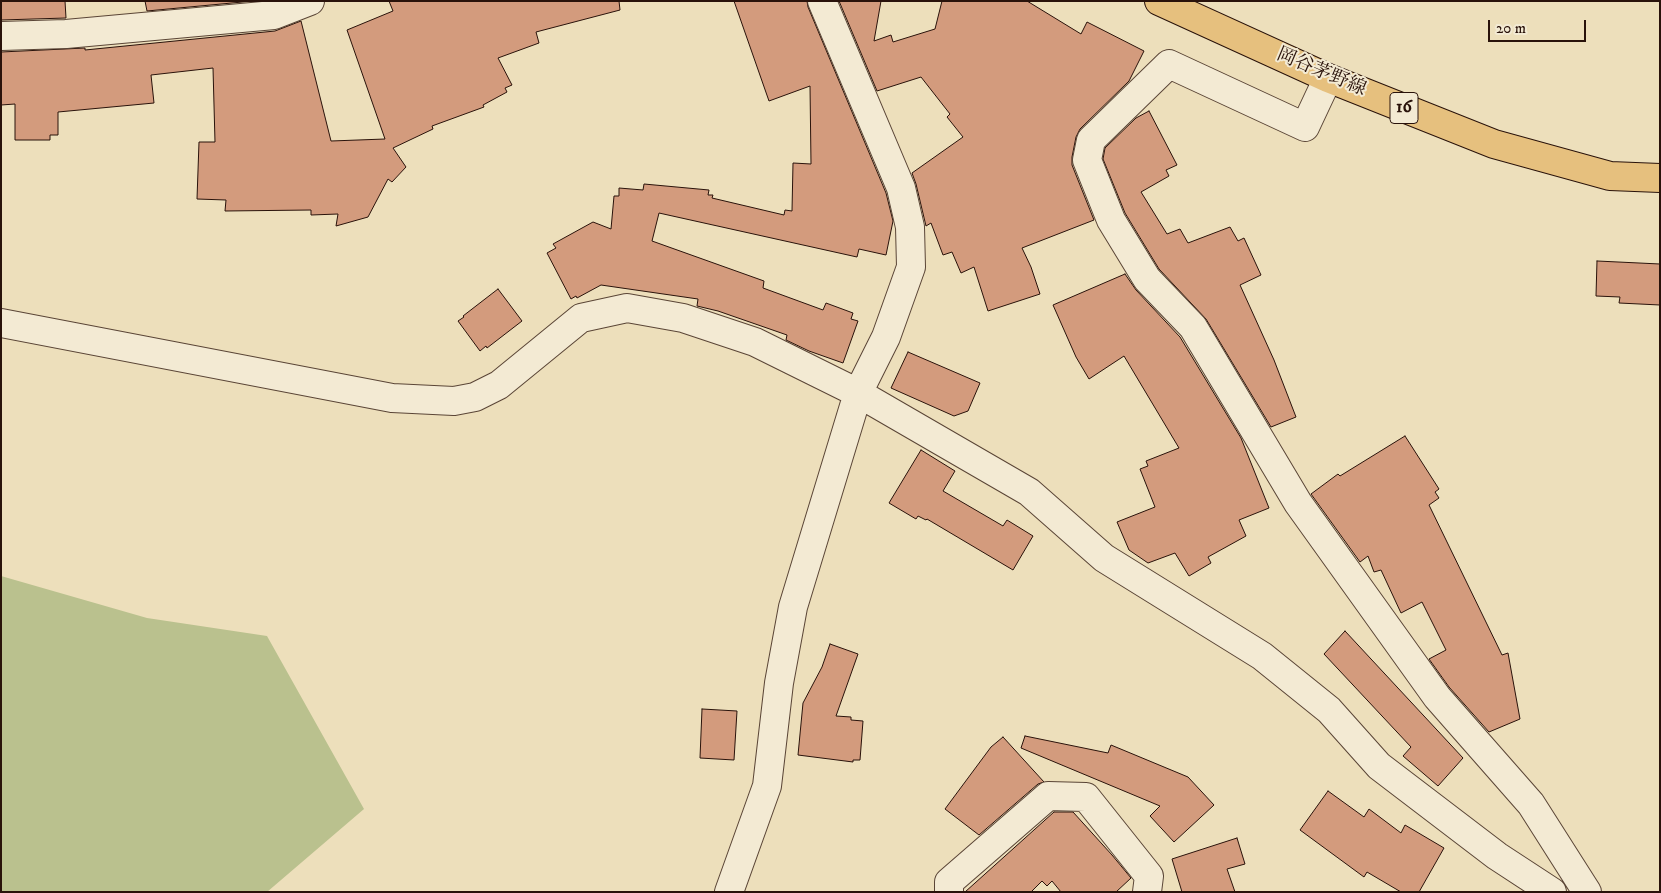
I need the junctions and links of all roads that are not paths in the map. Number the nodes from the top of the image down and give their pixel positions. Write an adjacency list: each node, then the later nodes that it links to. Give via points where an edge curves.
1 (310, 1): 4 (street, via 274,14 66,34)
2 (822, 1): 8 (street, via 901,188 910,227 911,267 886,337)
3 (1159, 1): 5 (main road, 岡谷茅野線 / 16)
4 (1, 36)
5 (1328, 78): 6 (main road, 岡谷茅野線 / 16, via 1494,144 1610,176); 13 (street, via 1305,127 1169,64 1091,140 1087,160 1111,220 1142,271 1193,328 1298,502 1437,697 1531,804)
6 (1660, 178)
7 (1, 323): 8 (street, via 392,398 454,401 476,397 499,385 581,318 627,308 683,318 755,342)
8 (858, 393): 9 (street, via 793,607 779,683 767,786); 12 (street, via 1029,492 1104,558 1262,656 1329,710 1379,766 1497,856)
9 (729, 892)
10 (949, 892): 11 (street, via 949,882 1048,796 1086,797 1148,876)
11 (1147, 892)
12 (1552, 892)
13 (1587, 892)

